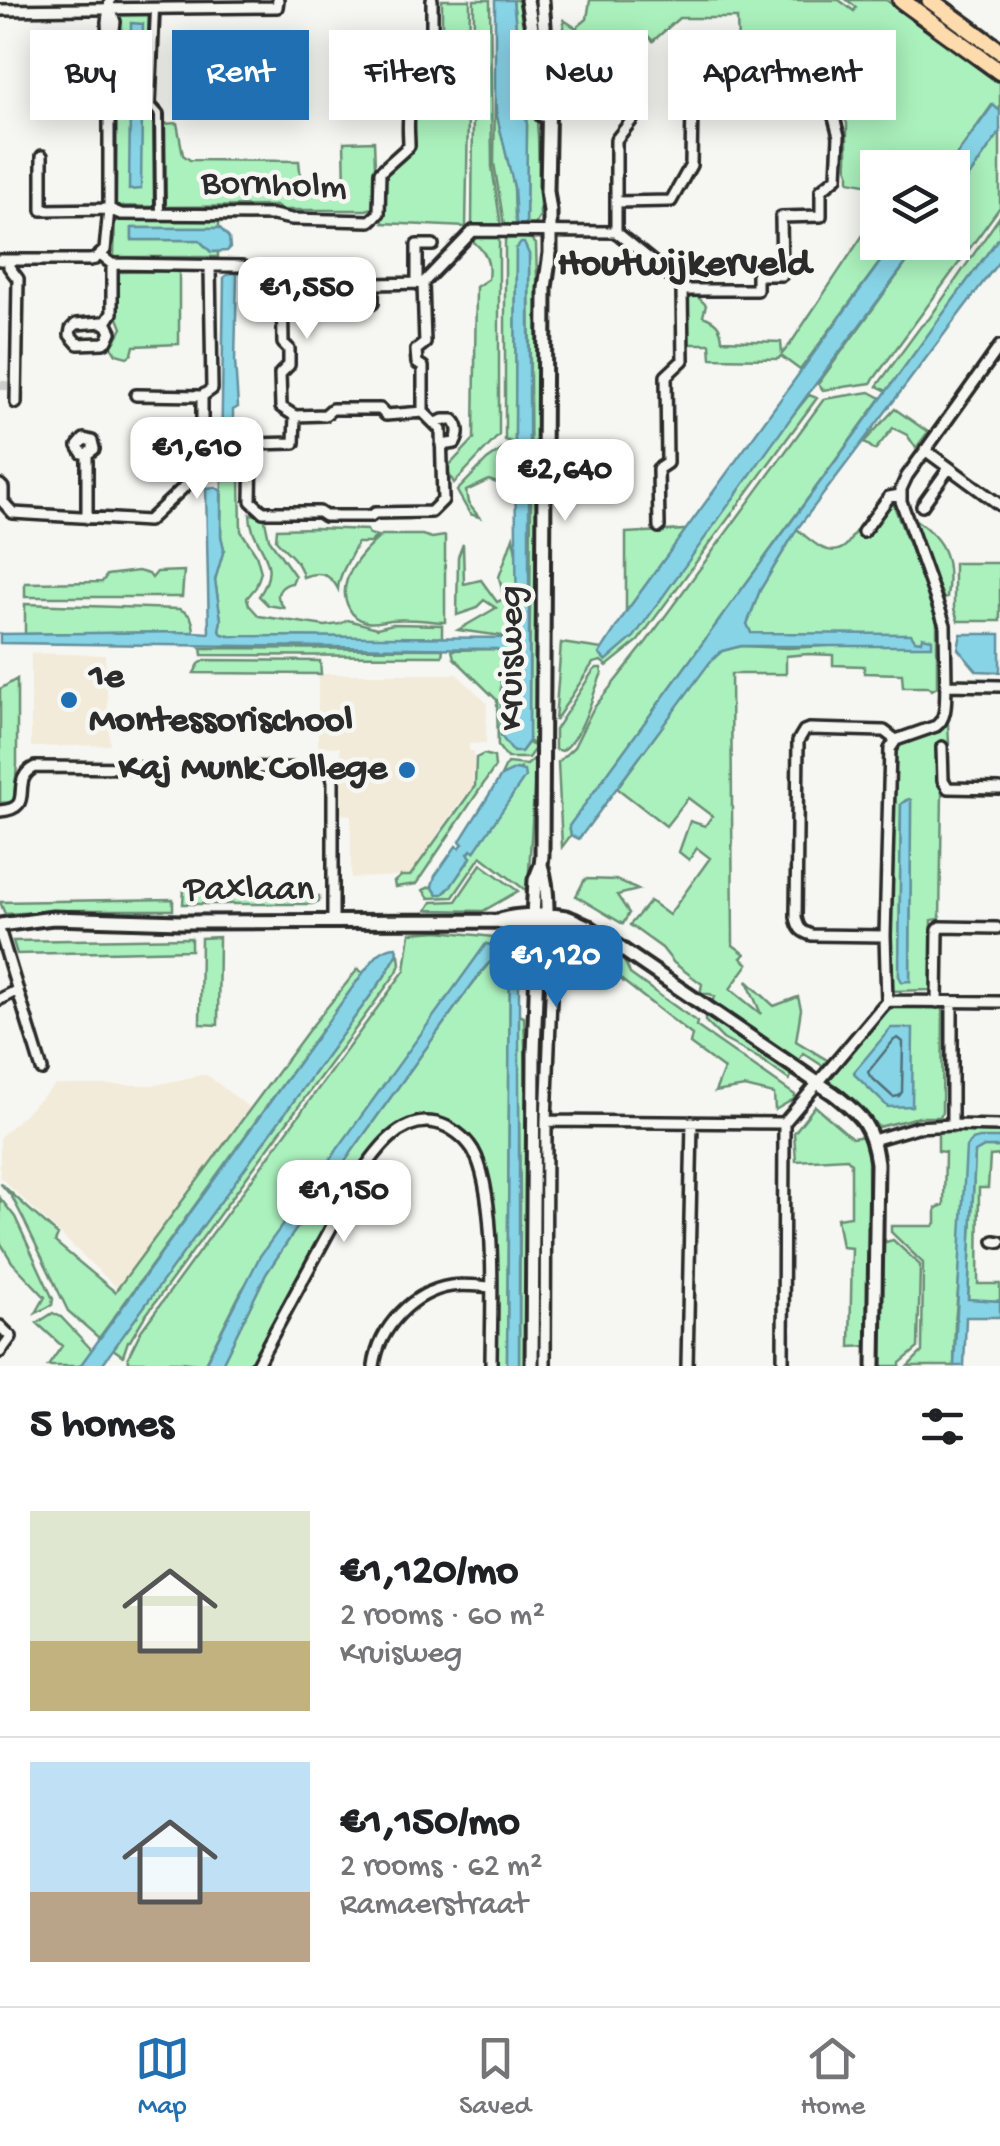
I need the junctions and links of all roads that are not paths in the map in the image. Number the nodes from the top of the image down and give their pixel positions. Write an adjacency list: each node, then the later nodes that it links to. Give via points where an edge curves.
1 (278, 0): 8 (street, via 278,7)
2 (432, 0): 19 (street, Bornholm, via 432,86 410,108 408,146 380,172 380,213 370,221)
3 (527, 0): 15 (street, Kruisweg)
4 (542, 0): 15 (street, Kruisweg)
5 (901, 0): 12 (highway)
6 (930, 0): 11 (highway)
7 (110, 4): 8 (street); 9 (street); 10 (street)
8 (155, 8): 19 (street, via 151,105 159,114)
9 (0, 10)
10 (108, 30)
11 (1000, 51)
12 (1000, 72)
13 (110, 120): 18 (street)
14 (632, 120): 17 (street, via 616,140)
15 (547, 139): 20 (street, Kruisweg)
16 (42, 156): 18 (street, Bornholm, via 42,210)
17 (616, 202): 21 (street); 29 (street, via 671,201 691,164 692,106 699,94 746,64 785,66 832,110 838,177 821,190 821,216 781,217 782,275 757,275 758,290)
18 (109, 209): 19 (street, Bornholm); 23 (street, via 108,242)
19 (160, 213)
20 (546, 232): 21 (street); 28 (street, via 473,231); 60 (street, Kruisweg)
21 (616, 232): 29 (street)
22 (433, 246): 28 (street, via 417,245)
23 (100, 255): 24 (street); 25 (street)
24 (4, 260): 36 (street, via 18,279)
25 (112, 264): 26 (street); 32 (street, via 112,313)
26 (210, 266): 27 (street, via 242,266 258,280); 35 (street, via 212,388)
27 (282, 280): 30 (street, via 307,280); 38 (street, via 283,343 290,357 280,374 281,408)
28 (420, 283): 31 (street, via 373,284); 37 (street, via 424,343 416,350 423,367)
29 (682, 290): 49 (street, via 683,360 666,376)
30 (307, 298)
31 (373, 304)
32 (105, 324)
33 (999, 350): 41 (street)
34 (136, 395): 35 (street)
35 (202, 396): 48 (street, via 202,470 148,521)
36 (16, 404)
37 (423, 412): 38 (street, via 332,409); 39 (street)
38 (295, 416): 40 (street, via 294,443 252,444 251,501 264,512 431,512 443,500)
39 (435, 424): 40 (street); 40 (street, via 453,420 458,426 455,443)
40 (441, 446)
41 (924, 450): 43 (street); 45 (street)
42 (86, 454): 48 (street)
43 (949, 468): 46 (street); 47 (street)
44 (0, 485): 48 (street, via 13,513)
45 (900, 495): 50 (street, via 889,496); 51 (street, via 940,607)
46 (1000, 504)
47 (922, 506)
48 (87, 518)
49 (659, 527)
50 (862, 532)
51 (946, 685): 52 (street); 53 (street, via 941,722)
52 (1000, 686)
53 (896, 740): 63 (street, via 890,749); 63 (street, via 884,731 810,729 798,740 798,927 812,935)
54 (942, 747): 57 (street, via 948,788)
55 (237, 767): 59 (street, via 331,771)
56 (144, 768): 58 (street, via 35,767 22,778 18,806)
57 (1000, 788)
58 (0, 812)
59 (333, 920): 60 (street, Paxlaan); 62 (street, Paxlaan, via 54,918)
60 (539, 921): 72 (street, Paxlaan, via 589,926); 85 (street, Kruisweg, via 531,952 537,966)
61 (996, 928): 68 (street, via 938,930)
62 (0, 929): 65 (street)
63 (885, 936): 67 (street)
64 (555, 956): 73 (street)
65 (18, 990): 66 (street); 71 (street)
66 (0, 1000)
67 (887, 1001): 68 (street); 72 (street)
68 (937, 1002): 70 (street)
69 (1000, 1002): 70 (street)
70 (952, 1003): 76 (street)
71 (42, 1070)
72 (817, 1084): 75 (street); 78 (street, via 860,1116)
73 (546, 1121): 74 (street); 86 (street)
74 (692, 1122): 75 (street); 87 (street)
75 (784, 1123): 88 (street)
76 (952, 1125): 77 (street); 78 (street)
77 (1000, 1126)
78 (874, 1140): 89 (street)
79 (491, 1286): 82 (street, via 479,1164 457,1133 434,1122 411,1124 390,1138 358,1178); 83 (street, via 447,1286 419,1298 390,1325); 84 (street)
80 (0, 1326): 81 (street, via 11,1337)
81 (0, 1352)
82 (256, 1366)
83 (374, 1366)
84 (491, 1366)
85 (532, 1366)
86 (545, 1366)
87 (687, 1366)
88 (783, 1366)
89 (874, 1366)

